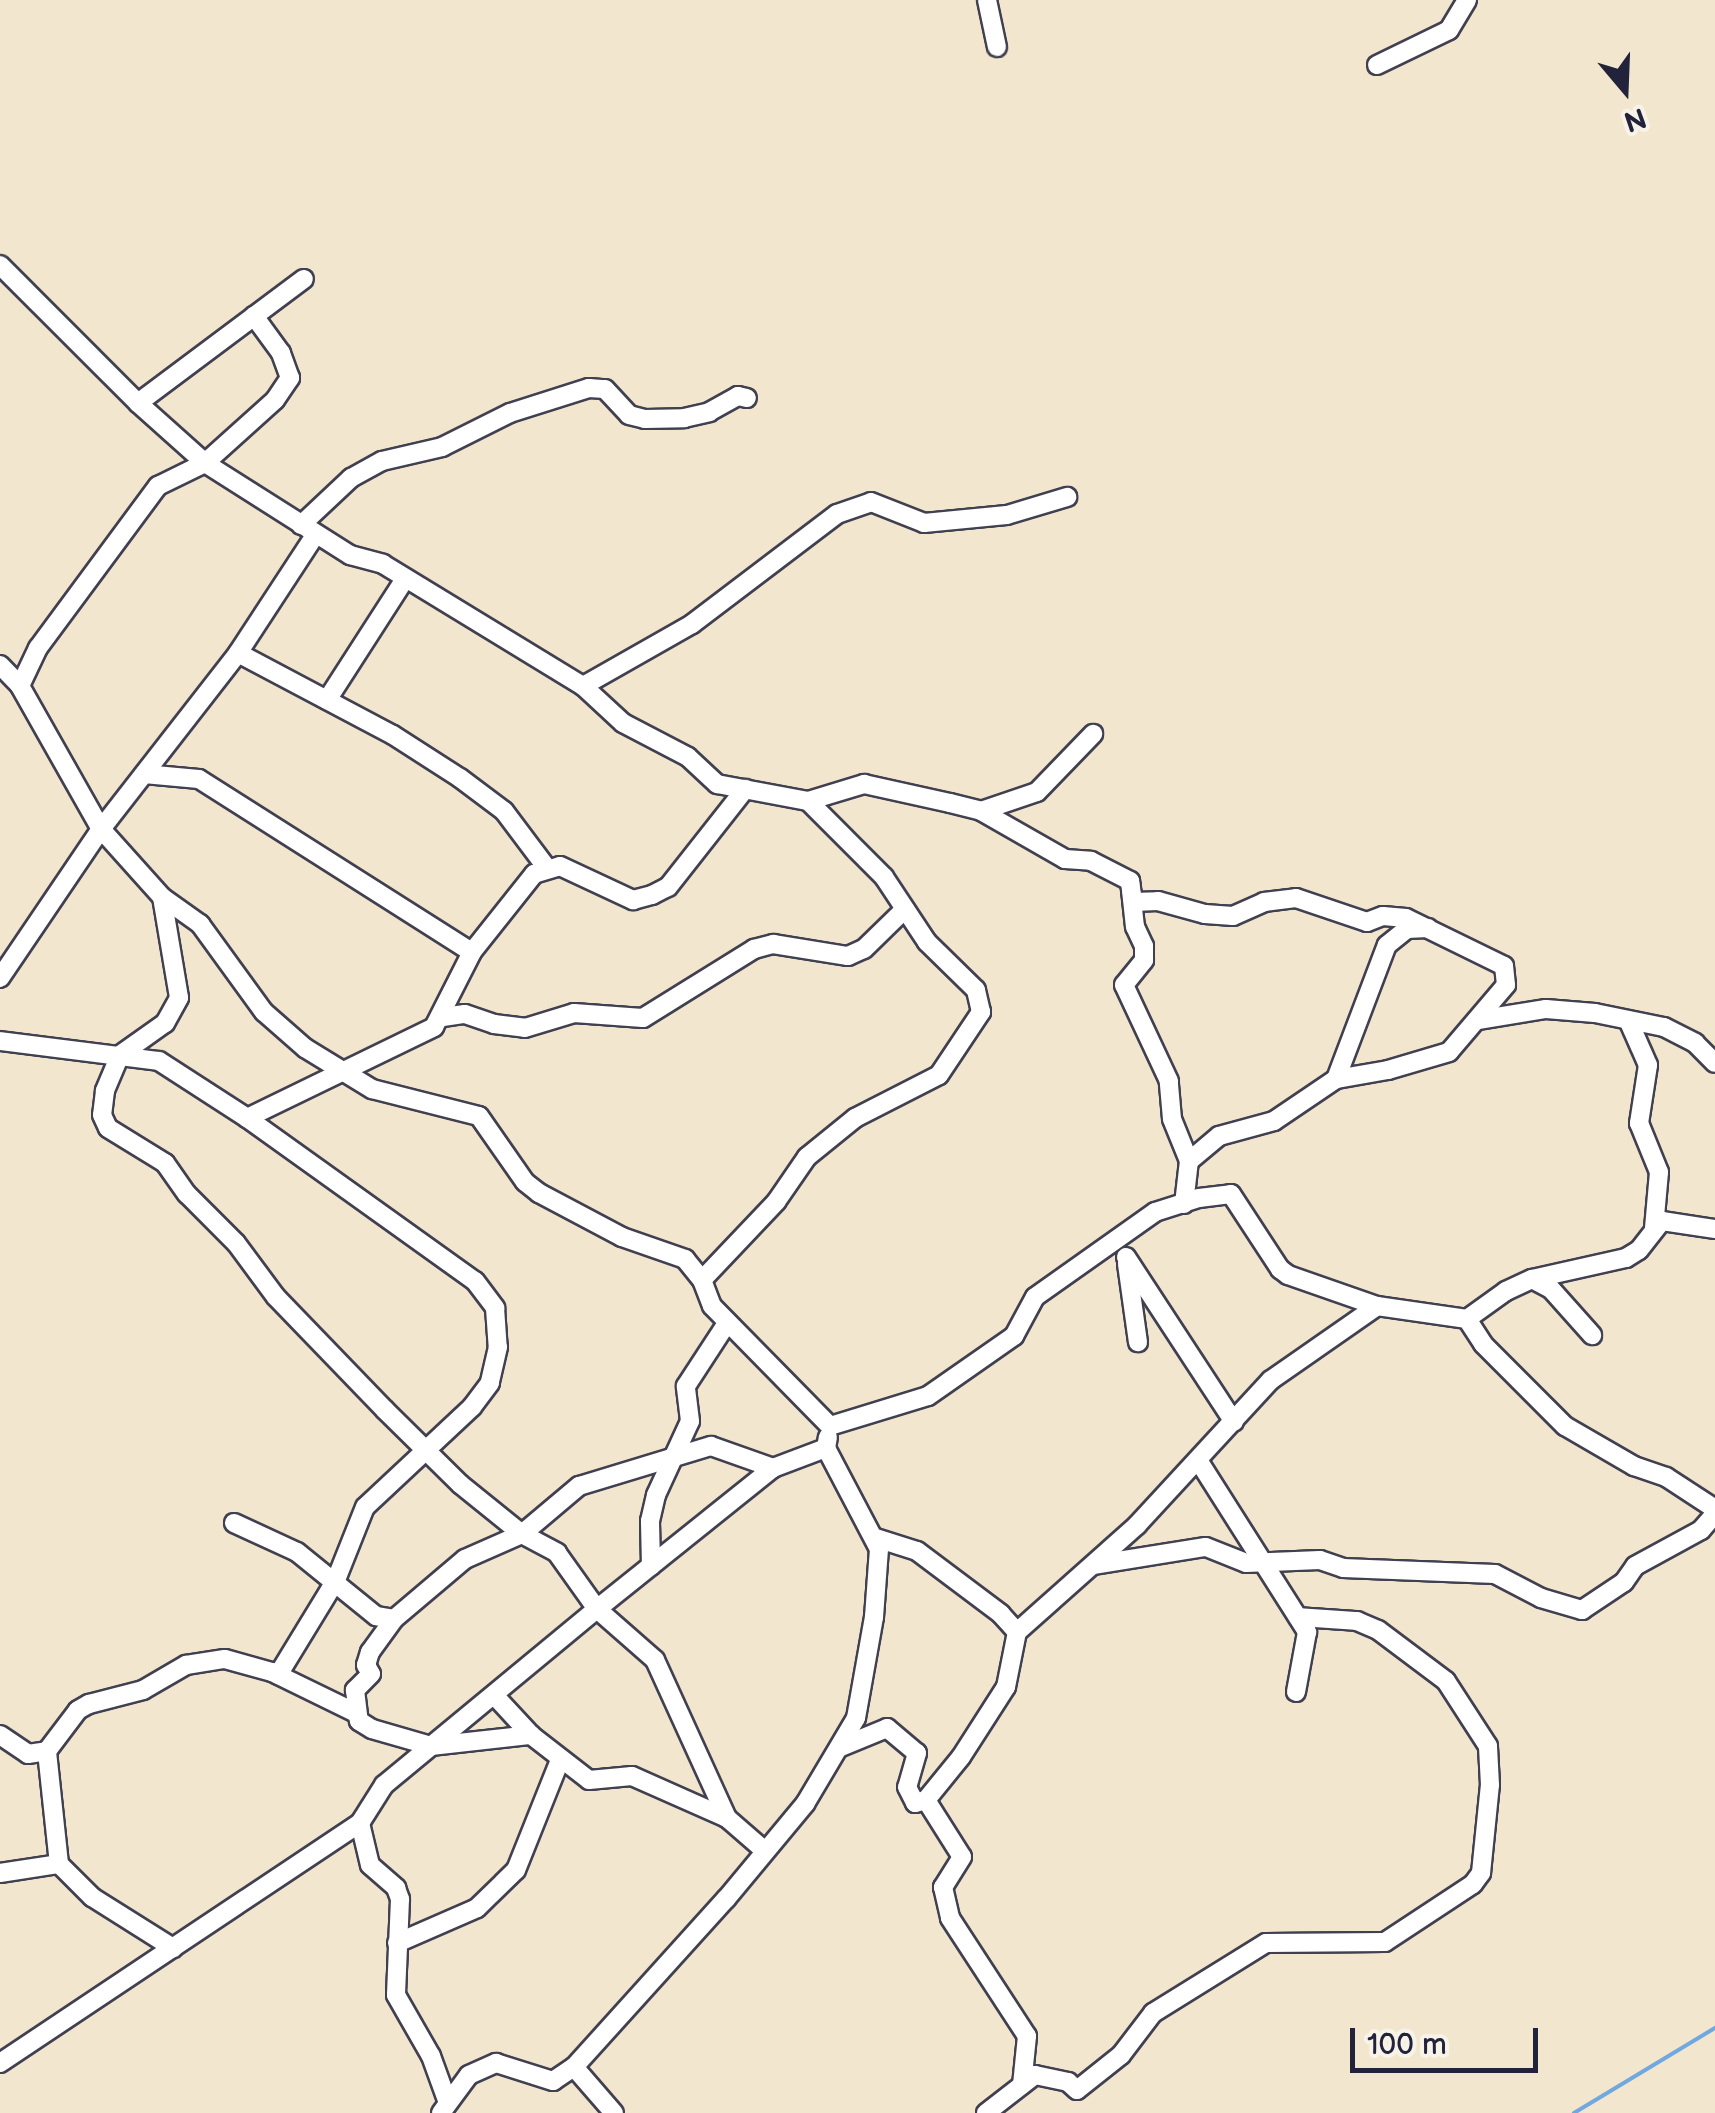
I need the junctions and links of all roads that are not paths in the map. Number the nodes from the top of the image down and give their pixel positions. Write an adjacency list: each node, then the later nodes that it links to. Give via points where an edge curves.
1 (987, 0): 3 (street)
2 (1467, 0): 4 (street, via 1448,30)
3 (997, 47)
4 (1377, 65)
5 (0, 265): 9 (street)
6 (304, 278): 7 (street)
7 (254, 316): 9 (street); 10 (street, via 290,378)
8 (748, 398): 12 (street, via 684,418 645,419 630,415 605,388 589,388 510,413 431,451 382,461 351,478)
9 (138, 403): 10 (street)
10 (205, 463): 12 (street); 16 (street, via 158,486 38,648)
11 (1067, 498): 17 (street, via 1007,515 924,523 872,502 837,514 692,624)
12 (308, 530): 13 (street); 14 (street)
13 (404, 579): 17 (street); 18 (street)
14 (238, 653): 18 (street); 20 (street)
15 (0, 664): 16 (street)
16 (20, 686): 24 (street)
17 (584, 686): 21 (street, via 623,722 688,757 717,784)
18 (327, 700): 25 (street, via 393,735 504,811)
19 (1092, 734): 23 (street, via 1036,792)
20 (144, 774): 24 (street); 30 (street, via 199,779)
21 (745, 789): 22 (street); 25 (street, via 668,886 652,895 633,900 560,866)
22 (808, 801): 23 (street, via 864,784); 28 (street, via 884,877)
23 (982, 812): 26 (street, via 1065,859 1092,862)
24 (100, 829): 27 (street); 31 (street)
25 (546, 867): 30 (street)
26 (1130, 881): 29 (street, via 1133,902 1158,900 1206,914 1233,916 1296,898 1367,922 1406,918); 41 (street, via 1144,960 1124,985 1169,1081 1172,1119)
27 (162, 897): 36 (street, via 179,998 165,1023); 38 (street, via 200,924 264,1012)
28 (905, 909): 32 (street, via 848,956 774,944 754,949 643,1018 574,1013 525,1028 465,1014); 47 (street, via 926,942 976,990 982,1012 940,1076 855,1118 807,1157 776,1202)
29 (1430, 928): 33 (street, via 1504,966 1506,985); 39 (street, via 1408,929 1387,946)
30 (472, 952): 32 (street)
31 (0, 978)
32 (443, 1016): 38 (street, via 434,1027)
33 (1478, 1020): 34 (street, via 1572,1009); 39 (street, via 1449,1052)
34 (1629, 1022): 37 (street, via 1664,1027); 43 (street, via 1648,1065 1639,1123 1660,1172)
35 (0, 1041): 36 (street)
36 (120, 1054): 40 (street, via 159,1061); 55 (street, via 105,1091 108,1128 165,1163 276,1297)
37 (1715, 1063)
38 (344, 1070): 40 (street); 47 (street, via 372,1089 478,1116 539,1194 622,1237 685,1259)
39 (1336, 1078): 41 (street, via 1274,1121 1219,1136)
40 (247, 1118): 55 (street, via 475,1281 495,1308 498,1347 490,1383 472,1408)
41 (1189, 1160): 42 (street)
42 (1184, 1204): 45 (street, via 1155,1212); 48 (street, via 1231,1194 1280,1269)
43 (1654, 1228): 44 (street, via 1670,1220); 46 (street, via 1626,1258)
44 (1715, 1230)
45 (1123, 1248): 52 (street); 53 (street); 54 (street, via 1035,1298 1014,1336 928,1396)
46 (1532, 1279): 49 (street); 51 (street, via 1551,1289)
47 (702, 1280): 50 (street)
48 (1377, 1306): 49 (street); 53 (street, via 1271,1380)
49 (1467, 1319): 60 (street, via 1483,1344 1565,1426 1666,1477)
50 (728, 1323): 54 (street); 57 (street, via 686,1386 690,1421)
51 (1592, 1335)
52 (1138, 1342)
53 (1234, 1422): 58 (street)
54 (830, 1426): 56 (street)
55 (426, 1446): 62 (street, via 460,1484); 67 (street, via 365,1508)
56 (826, 1448): 59 (street); 63 (street)
57 (678, 1454): 59 (street, via 716,1446); 62 (street, via 578,1486); 66 (street, via 656,1494)
58 (1198, 1460): 64 (street); 65 (street)
59 (773, 1468): 66 (street)
60 (1715, 1512): 64 (street, via 1701,1530 1636,1566 1582,1610 1494,1574 1343,1568 1279,1558)
61 (234, 1523): 67 (street, via 297,1552)
62 (522, 1534): 68 (street, via 557,1553); 70 (street, via 466,1559)
63 (876, 1538): 71 (street, via 917,1550); 79 (street, via 874,1617 860,1708)
64 (1266, 1563): 65 (street, via 1246,1563 1206,1547); 69 (street)
65 (1093, 1564): 71 (street)
66 (652, 1566): 68 (street)
67 (336, 1580): 70 (street, via 376,1616); 72 (street)
68 (597, 1610): 74 (street); 83 (street, via 655,1660)
69 (1298, 1617): 73 (street, via 1308,1638); 92 (street, via 1357,1621 1378,1630 1446,1682 1488,1746 1481,1874 1385,1942 1266,1944 1153,2012 1122,2054 1077,2090 1036,2075)
70 (394, 1618): 75 (street, via 370,1652 371,1674 355,1690)
71 (1017, 1632): 82 (street, via 1006,1687)
72 (278, 1675): 75 (street); 80 (street, via 225,1659 186,1665 143,1690 84,1707)
73 (1296, 1692)
74 (494, 1694): 77 (street); 78 (street)
75 (354, 1712): 78 (street, via 372,1729)
76 (0, 1735): 80 (street, via 19,1751)
77 (531, 1735): 78 (street); 81 (street)
78 (431, 1746): 84 (street, via 384,1785)
79 (836, 1750): 82 (street, via 886,1728 918,1753 907,1788 914,1803); 85 (street)
80 (46, 1751): 86 (street)
81 (560, 1760): 83 (street, via 589,1780 632,1776); 88 (street, via 516,1870 477,1908)
82 (926, 1800): 92 (street, via 962,1857 944,1887 950,1918 1024,2028)
83 (727, 1818): 85 (street)
84 (360, 1823): 88 (street, via 370,1865 399,1893); 89 (street)
85 (765, 1852): 91 (street)
86 (58, 1864): 87 (street); 89 (street, via 92,1897)
87 (0, 1873)
88 (397, 1943): 93 (street, via 396,1995 431,2056)
89 (174, 1948): 90 (street)
90 (0, 2063)
91 (574, 2067): 93 (street, via 552,2080 496,2063 469,2075); 94 (street)
92 (1022, 2086): 95 (street)
93 (444, 2108)
94 (614, 2113)
95 (986, 2113)

